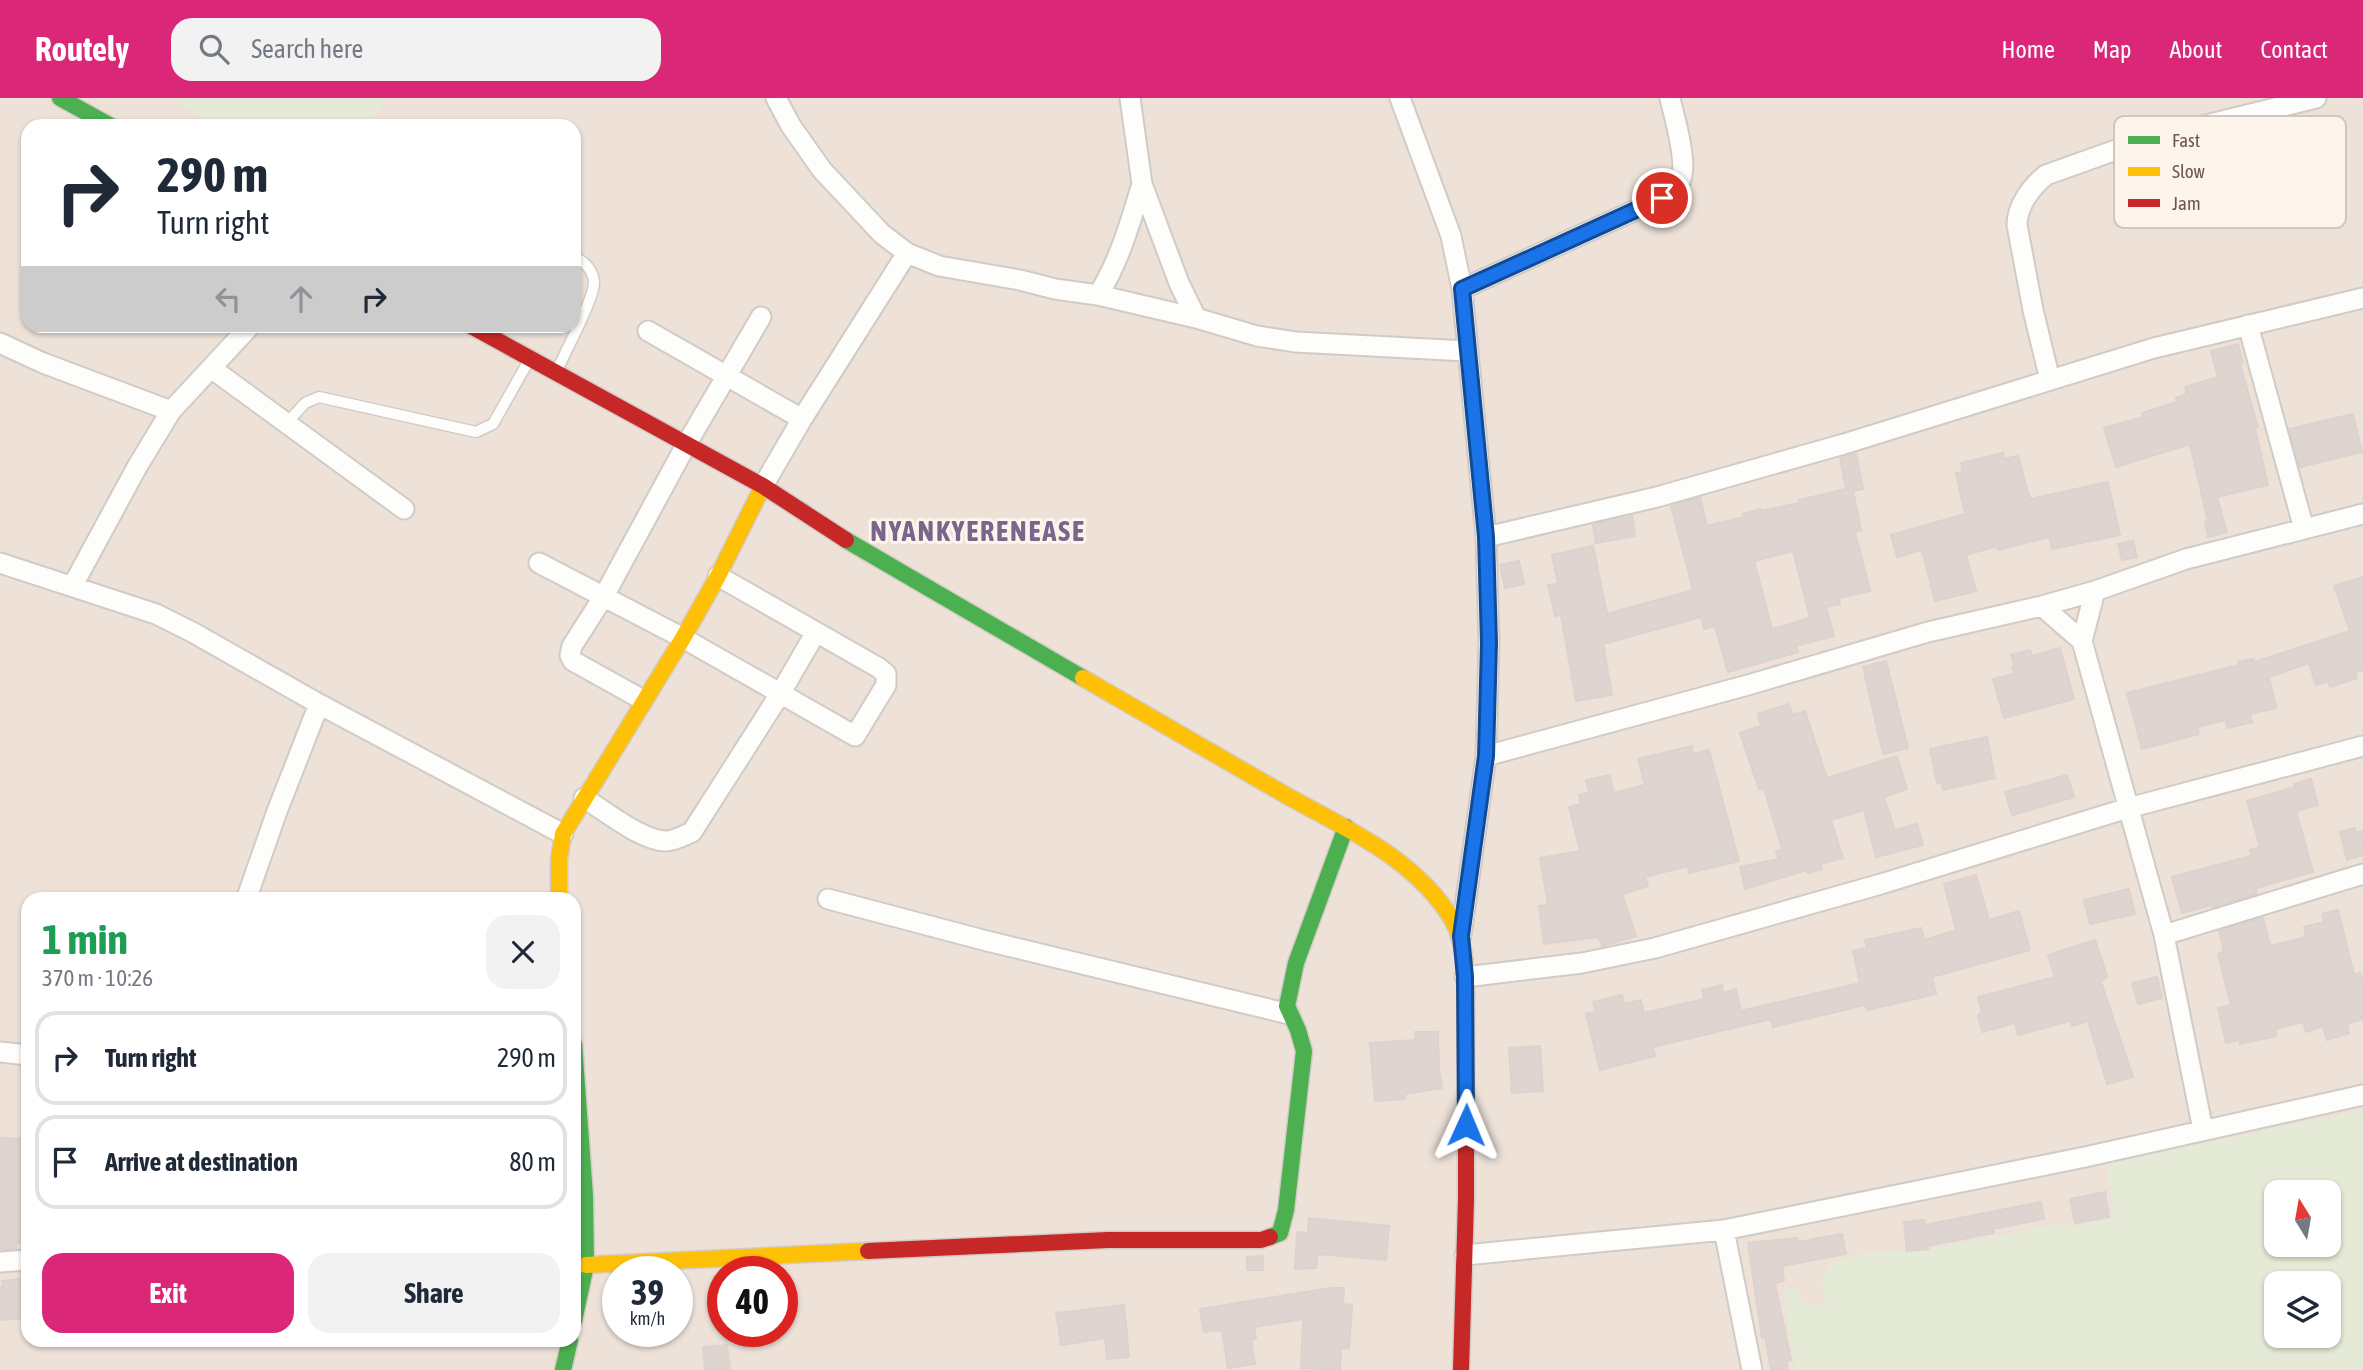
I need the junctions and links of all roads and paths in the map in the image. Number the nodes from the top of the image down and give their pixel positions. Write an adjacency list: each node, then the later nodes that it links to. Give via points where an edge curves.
1 (60, 98): 8 (street)
2 (776, 98): 11 (street, via 822,170 882,234)
3 (1130, 98): 10 (street)
4 (1400, 98): 13 (street, via 1451,236)
5 (1670, 98): 13 (street, via 1683,161 1680,182 1673,189)
6 (2316, 98): 7 (street)
7 (2243, 116)
8 (98, 119)
9 (2114, 150): 30 (street, via 2046,174 2017,218)
10 (1142, 184): 14 (street, via 1114,268); 18 (street)
11 (907, 253): 14 (street, via 939,266); 32 (street)
12 (581, 260): 17 (lane, via 594,281)
13 (1462, 289): 25 (street)
14 (1098, 295): 18 (street)
15 (2363, 298): 19 (street)
16 (761, 317): 29 (street)
17 (581, 318)
18 (1196, 318): 25 (street, via 1296,342)
19 (2248, 325): 30 (street); 38 (street)
20 (648, 331): 29 (street)
21 (244, 333): 27 (street)
22 (484, 333): 26 (street)
23 (574, 333): 28 (lane)
24 (0, 343): 31 (street)
25 (1466, 351): 39 (street)
26 (530, 358): 28 (street); 33 (lane, via 493,424 476,432 319,397 305,403)
27 (211, 368): 31 (street); 33 (street)
28 (556, 373): 34 (street)
29 (726, 375): 32 (street); 34 (street)
30 (2050, 380): 39 (street, via 1670,494)
31 (171, 411): 43 (street)
32 (802, 419): 35 (street)
33 (288, 424): 36 (street)
34 (686, 445): 35 (street); 45 (street)
35 (763, 486): 42 (street); 57 (street, via 844,539)
36 (404, 509)
37 (2363, 514): 38 (street)
38 (2304, 529): 44 (street, via 2186,559)
39 (1486, 537): 54 (street)
40 (0, 563): 43 (street)
41 (539, 564): 45 (street)
42 (718, 576): 47 (street); 48 (street)
43 (73, 585): 52 (street, via 185,628)
44 (2095, 591): 46 (street); 49 (street)
45 (604, 596): 48 (street); 51 (street, via 570,654 573,661)
46 (2042, 606): 49 (street); 54 (street, via 1928,632)
47 (816, 632): 50 (street); 50 (street, via 879,668 886,674 886,685 855,736)
48 (683, 638): 50 (street); 51 (street)
49 (2082, 641): 56 (street)
50 (780, 694): 55 (street, via 692,832 664,841 648,837)
51 (643, 700): 55 (street)
52 (319, 704): 58 (street); 60 (street)
53 (2363, 746): 56 (street)
54 (1486, 756): 64 (street)
55 (584, 798): 58 (street)
56 (2129, 808): 63 (street); 65 (street, via 1655,948 1582,963)
57 (1346, 827): 64 (street, via 1426,885); 66 (street, via 1296,963)
58 (563, 834): 61 (street)
59 (2363, 874): 63 (street)
60 (249, 892)
61 (559, 892)
62 (828, 899): 66 (street)
63 (2164, 935): 70 (street)
64 (1461, 936): 65 (street)
65 (1465, 977): 73 (street)
66 (1289, 1014): 76 (street, via 1304,1051 1297,1128 1280,1233 1261,1240 1108,1240)
67 (0, 1052): 68 (street)
68 (21, 1054)
69 (2363, 1095): 70 (street)
70 (2203, 1130): 72 (street)
71 (581, 1141): 76 (street)
72 (1724, 1230): 73 (street); 81 (street)
73 (1465, 1255): 80 (street)
74 (21, 1260): 75 (street)
75 (0, 1262)
76 (586, 1265): 77 (street)
77 (581, 1288)
78 (568, 1347): 79 (street)
79 (563, 1370)
80 (1461, 1370)
81 (1752, 1370)

